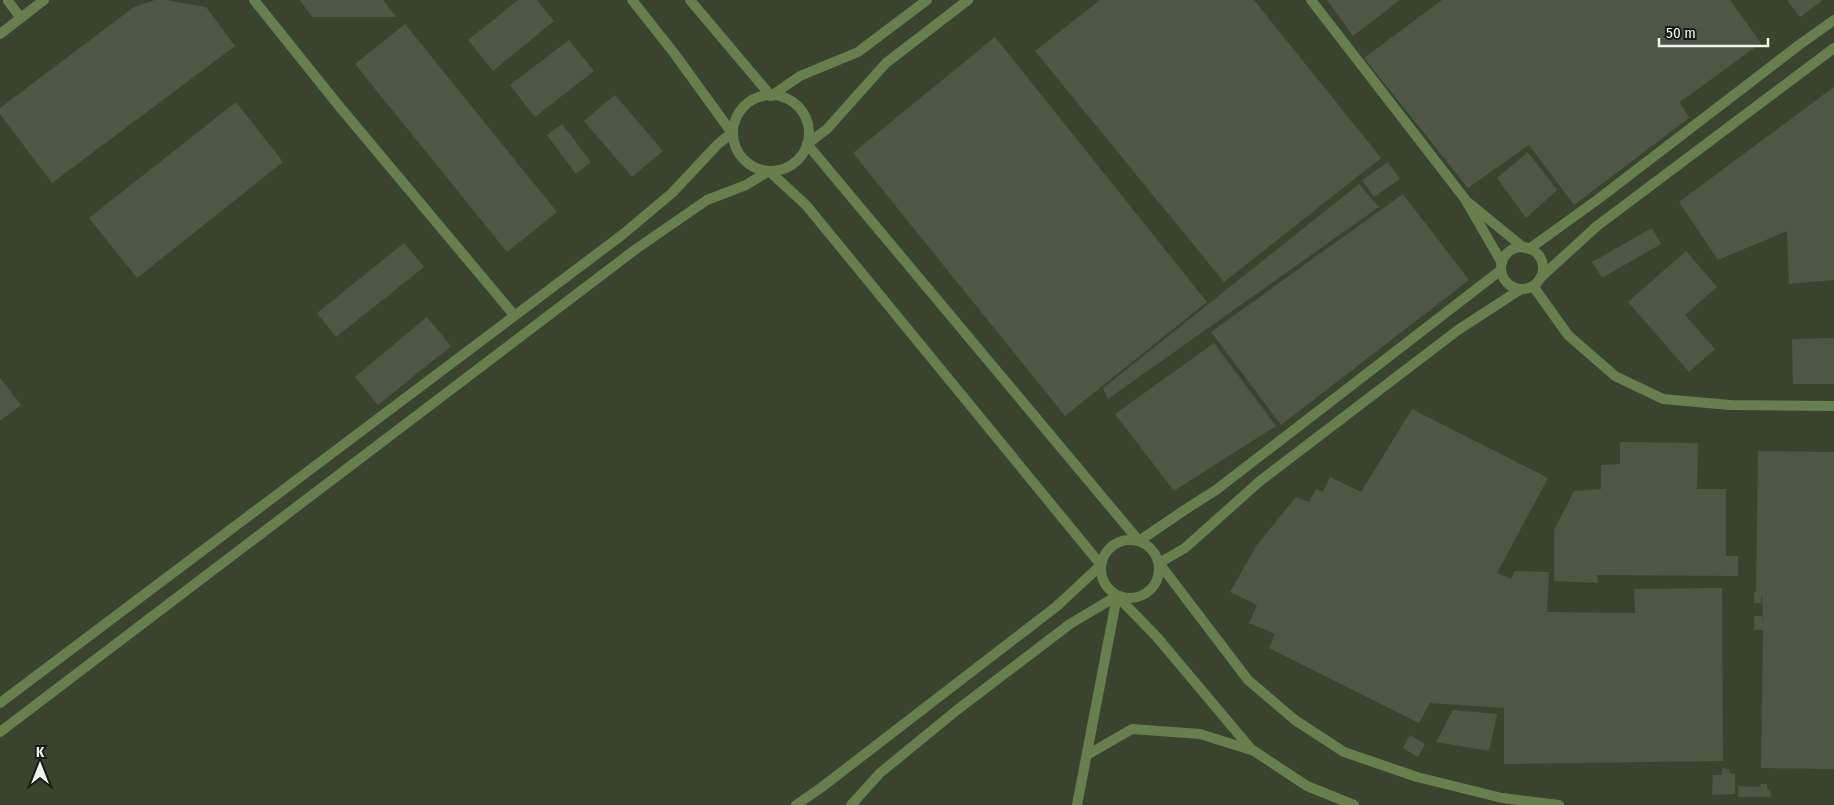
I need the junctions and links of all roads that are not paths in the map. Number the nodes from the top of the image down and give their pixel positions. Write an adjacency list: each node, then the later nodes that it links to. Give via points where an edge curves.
1 (44, 0): 9 (street)
2 (254, 0): 23 (street)
3 (632, 0): 14 (street)
4 (690, 0): 13 (street)
5 (927, 0): 13 (street, via 858,52 800,76)
6 (968, 0): 15 (street, via 886,63 827,129)
7 (1311, 0): 17 (street)
8 (6, 3): 9 (street)
9 (20, 18): 11 (street)
10 (1834, 20): 18 (street, via 1597,200)
11 (0, 34)
12 (1834, 48): 20 (street, via 1597,226)
13 (771, 96): 14 (street, via 746,104 735,119); 15 (street, via 790,100 800,109 809,131)
14 (732, 133): 16 (street, via 740,157 750,166); 23 (street, via 672,193 622,235)
15 (807, 144): 16 (street, via 802,156 789,167); 25 (street)
16 (769, 171): 27 (street, via 806,205); 30 (street, via 746,185 707,200 636,249)
17 (1464, 199): 18 (street); 19 (street)
18 (1527, 248): 19 (street, via 1508,253); 20 (street, via 1535,252 1542,264)
19 (1501, 266): 22 (street, via 1502,276 1510,285); 25 (street, via 1216,490)
20 (1540, 278): 21 (street)
21 (1532, 286): 22 (street); 24 (street, via 1568,335 1615,376 1663,399 1730,405)
22 (1521, 289): 26 (street, via 1458,330 1260,481 1185,548)
23 (514, 316): 29 (street)
24 (1834, 406)
25 (1139, 541): 26 (street, via 1151,549); 27 (street, via 1129,539 1116,543 1106,551)
26 (1159, 564): 28 (street, via 1156,583 1146,593 1137,598); 37 (street, via 1248,680 1295,720 1344,752 1417,777 1502,798)
27 (1101, 565): 28 (street, via 1103,582); 33 (street, via 1057,606)
28 (1118, 596): 31 (street); 32 (street); 34 (street, via 1070,624 957,710 880,773)
29 (0, 703)
30 (0, 732)
31 (1255, 752): 32 (street, via 1200,734 1132,729); 36 (street, via 1308,786)
32 (1087, 755): 35 (street)
33 (796, 805)
34 (851, 805)
35 (1077, 805)
36 (1354, 805)
37 (1560, 805)

